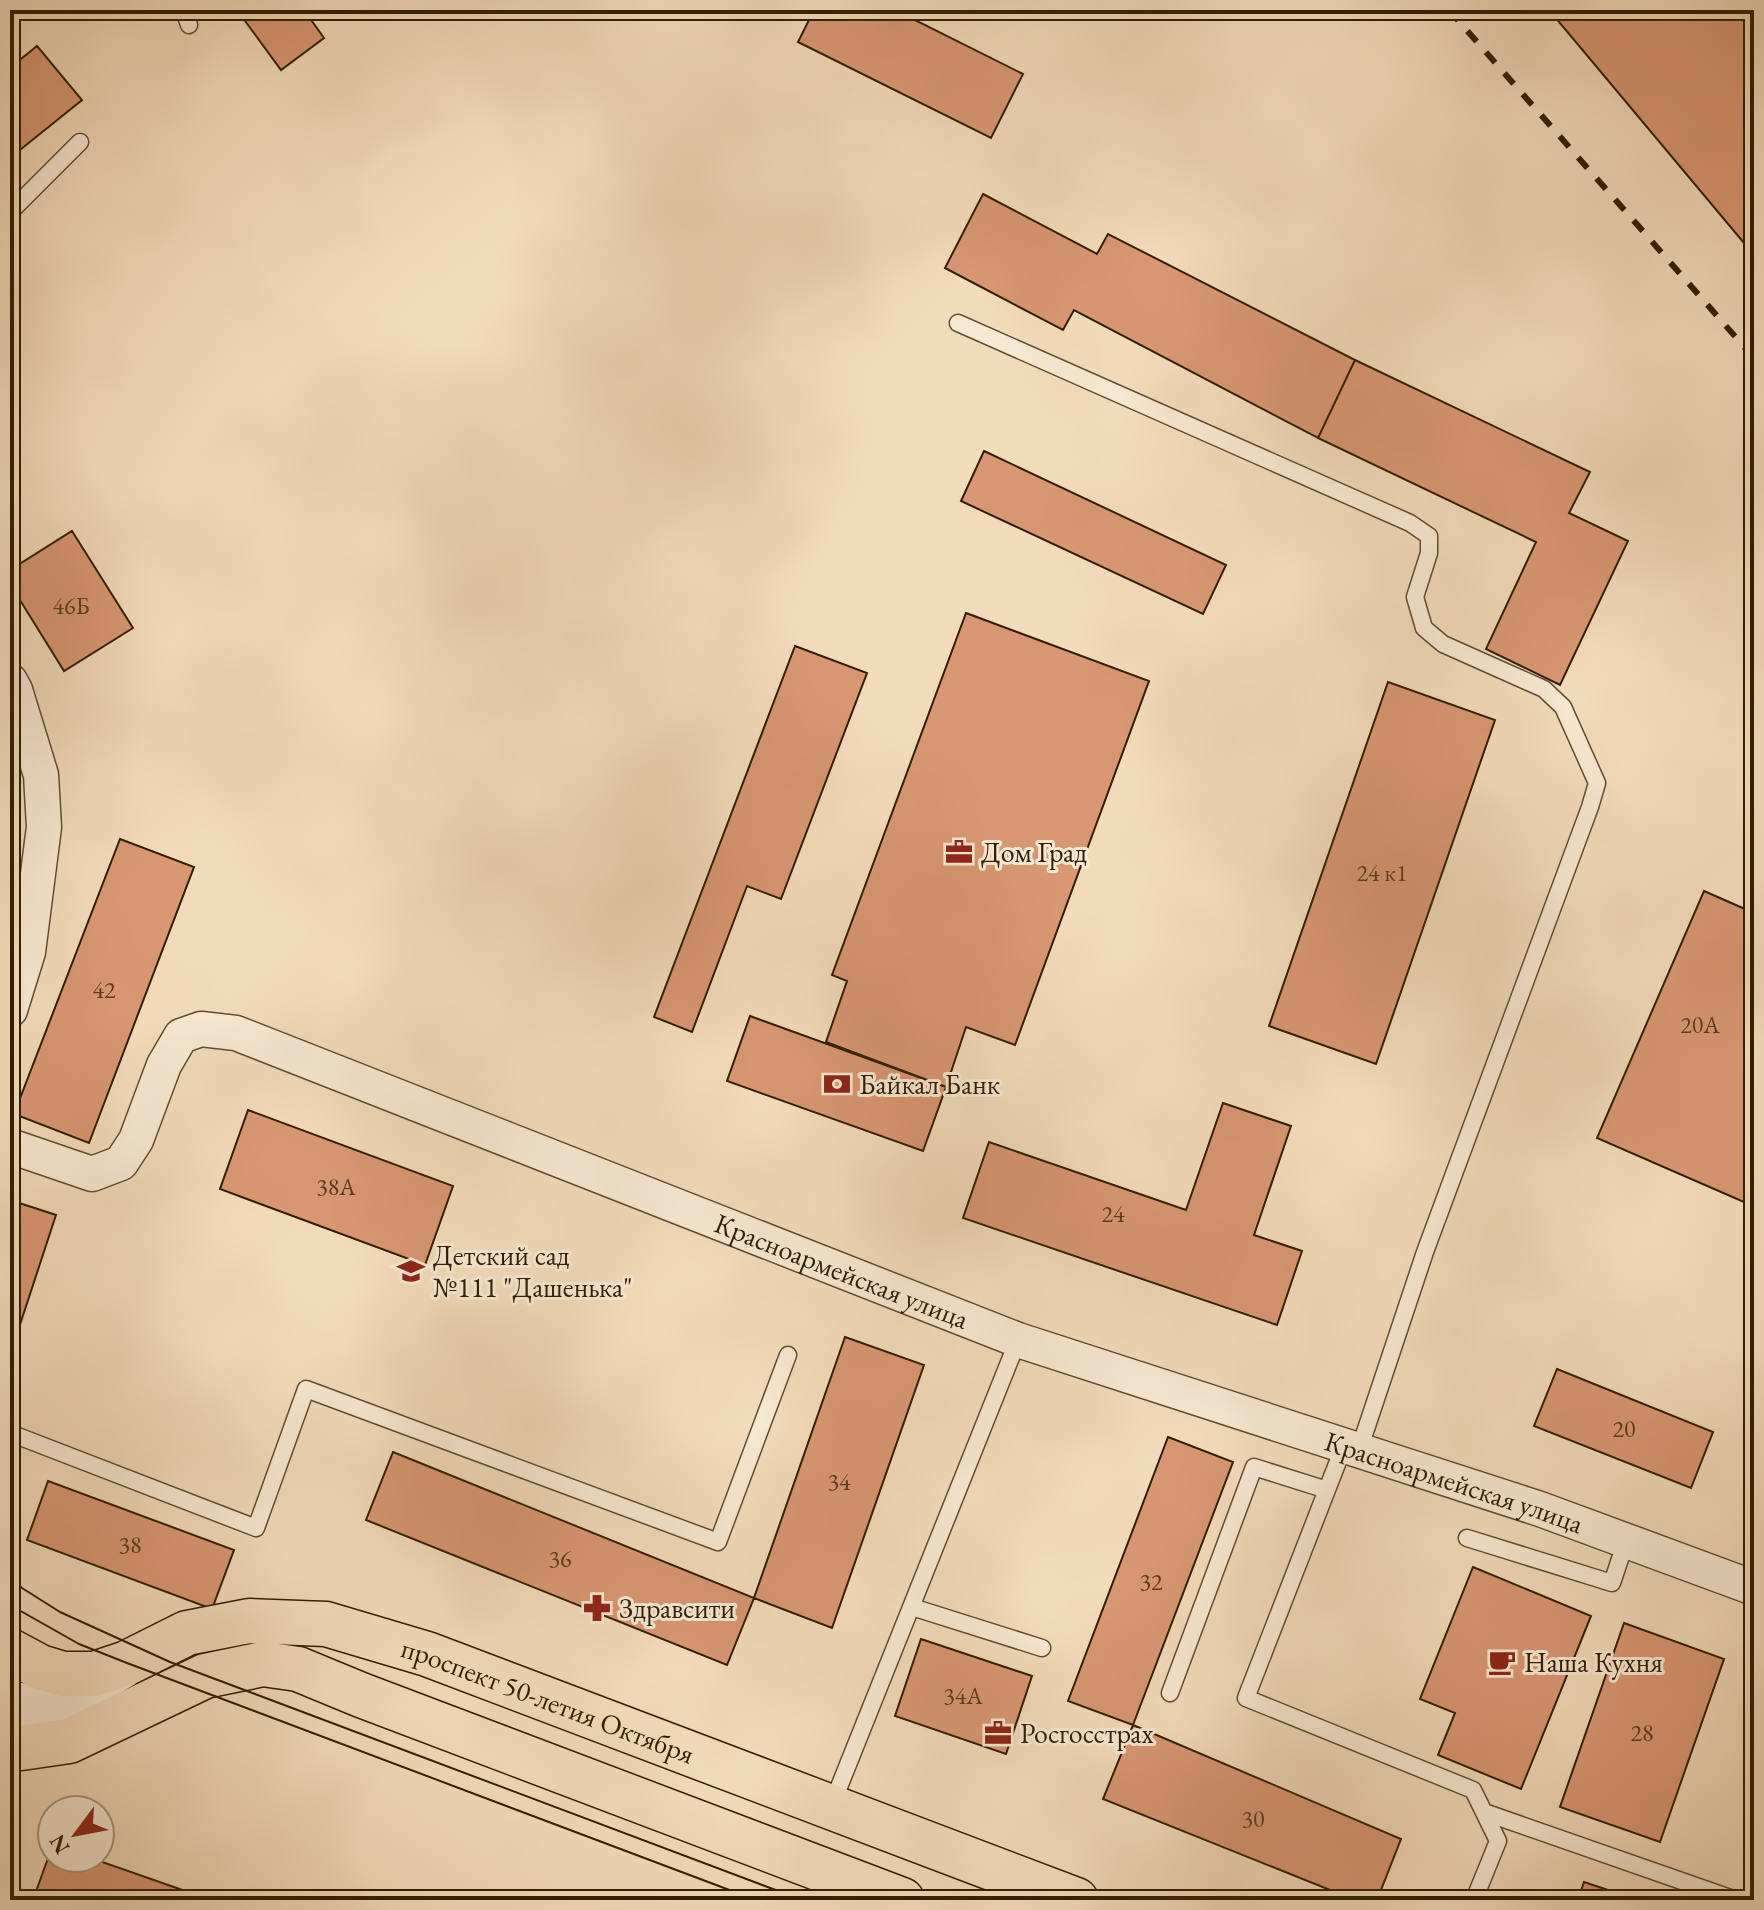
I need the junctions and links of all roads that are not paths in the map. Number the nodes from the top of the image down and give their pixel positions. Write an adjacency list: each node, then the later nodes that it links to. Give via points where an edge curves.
1 (14, 10): 2 (lane)
2 (10, 26)
3 (80, 142): 4 (lane)
4 (10, 212)
5 (958, 323): 12 (lane, via 1410,523 1429,536 1415,597 1424,628 1443,644 1544,689 1563,707 1597,783)
6 (10, 681): 7 (street, via 41,775 44,827 28,952)
7 (10, 1010)
8 (10, 1146): 9 (street, Красноармейская улица, via 92,1174 121,1163 181,1036 201,1029 236,1033)
9 (1018, 1340): 12 (street, Красноармейская улица); 17 (lane)
10 (788, 1355): 11 (lane, via 718,1542 306,1389 256,1528)
11 (10, 1433)
12 (1351, 1448): 13 (lane); 15 (street, Красноармейская улица)
13 (1327, 1490): 21 (lane, via 1254,1467); 27 (lane, via 1246,1698 1473,1790)
14 (1467, 1538): 15 (lane, via 1612,1583)
15 (1626, 1541): 16 (street, Красноармейская улица)
16 (1754, 1588)
17 (912, 1607): 18 (lane); 26 (lane)
18 (1042, 1648)
19 (10, 1651): 20 (main road, проспект 50-летия Октября, via 63,1674 94,1674)
20 (127, 1663): 22 (street, via 53,1704); 26 (main road, проспект 50-летия Октября, via 187,1633 249,1621 326,1624 427,1654)
21 (1170, 1693)
22 (10, 1703)
23 (69, 1741): 24 (main road, проспект 50-летия Октября); 25 (street); 28 (main road, проспект 50-летия Октября, via 205,1676 263,1664 298,1669)
24 (10, 1745)
25 (10, 1766)
26 (831, 1808): 29 (main road, проспект 50-летия Октября)
27 (1484, 1812): 30 (lane, via 1498,1841); 31 (lane)
28 (902, 1900)
29 (1076, 1900)
30 (1474, 1900)
31 (1736, 1900)

